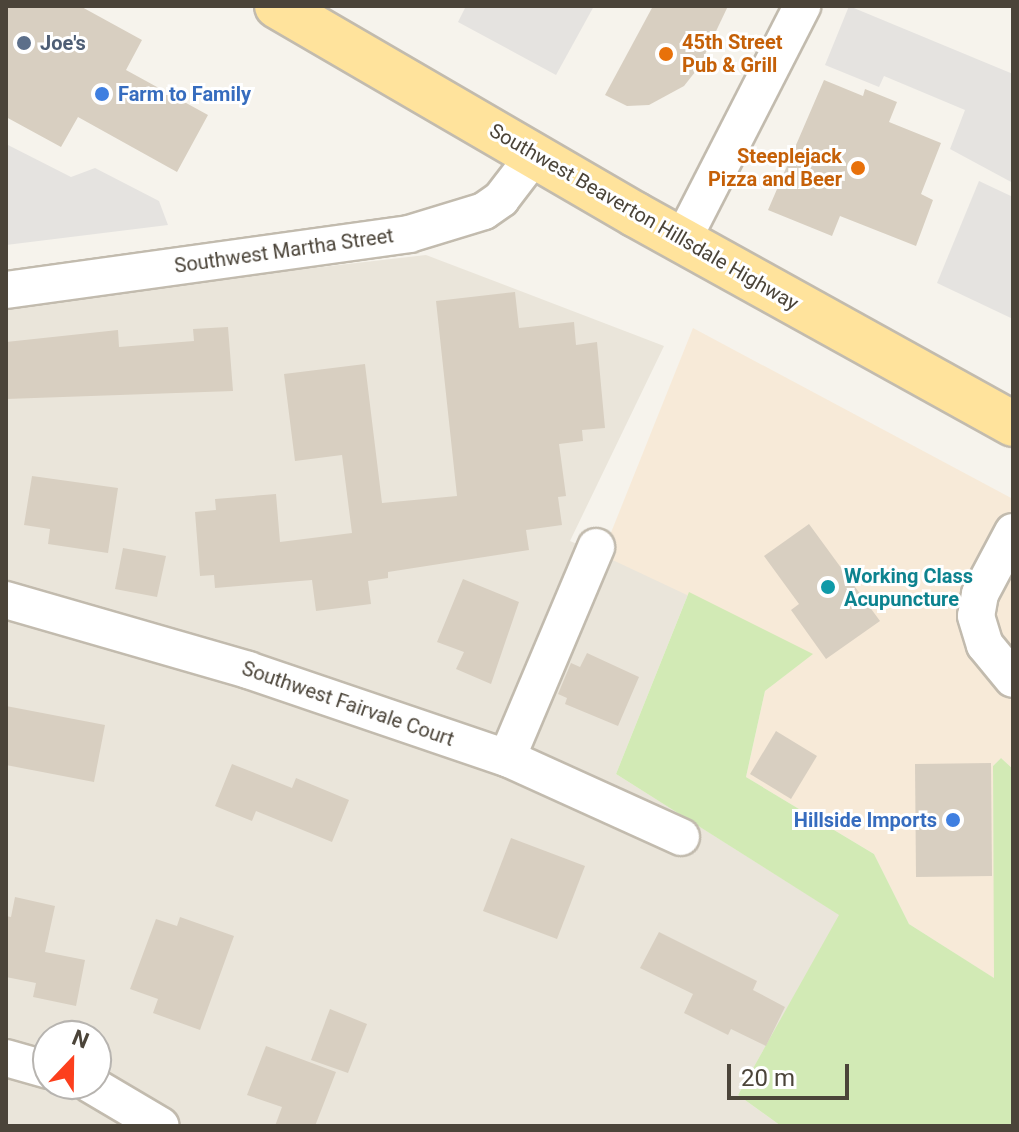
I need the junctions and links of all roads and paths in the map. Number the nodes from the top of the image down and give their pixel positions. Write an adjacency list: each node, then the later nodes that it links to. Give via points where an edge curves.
1 (277, 6): 3 (main road, Southwest Beaverton Hillsdale Highway)
2 (802, 6): 4 (street)
3 (534, 156): 4 (main road, Southwest Beaverton Hillsdale Highway); 5 (street, Southwest Martha Street, via 501,199 484,211 409,234)
4 (682, 241): 6 (main road, Southwest Beaverton Hillsdale Highway)
5 (6, 290)
6 (1013, 424)
7 (1013, 532): 10 (street, via 980,594 976,616 985,645)
8 (596, 547): 11 (street)
9 (6, 600): 11 (street, Southwest Fairvale Court, via 248,670)
10 (1013, 679)
11 (507, 758): 12 (street, Southwest Fairvale Court)
12 (681, 837)
13 (6, 1058): 14 (street)
14 (32, 1065)
15 (112, 1097): 16 (street)
16 (161, 1126)

